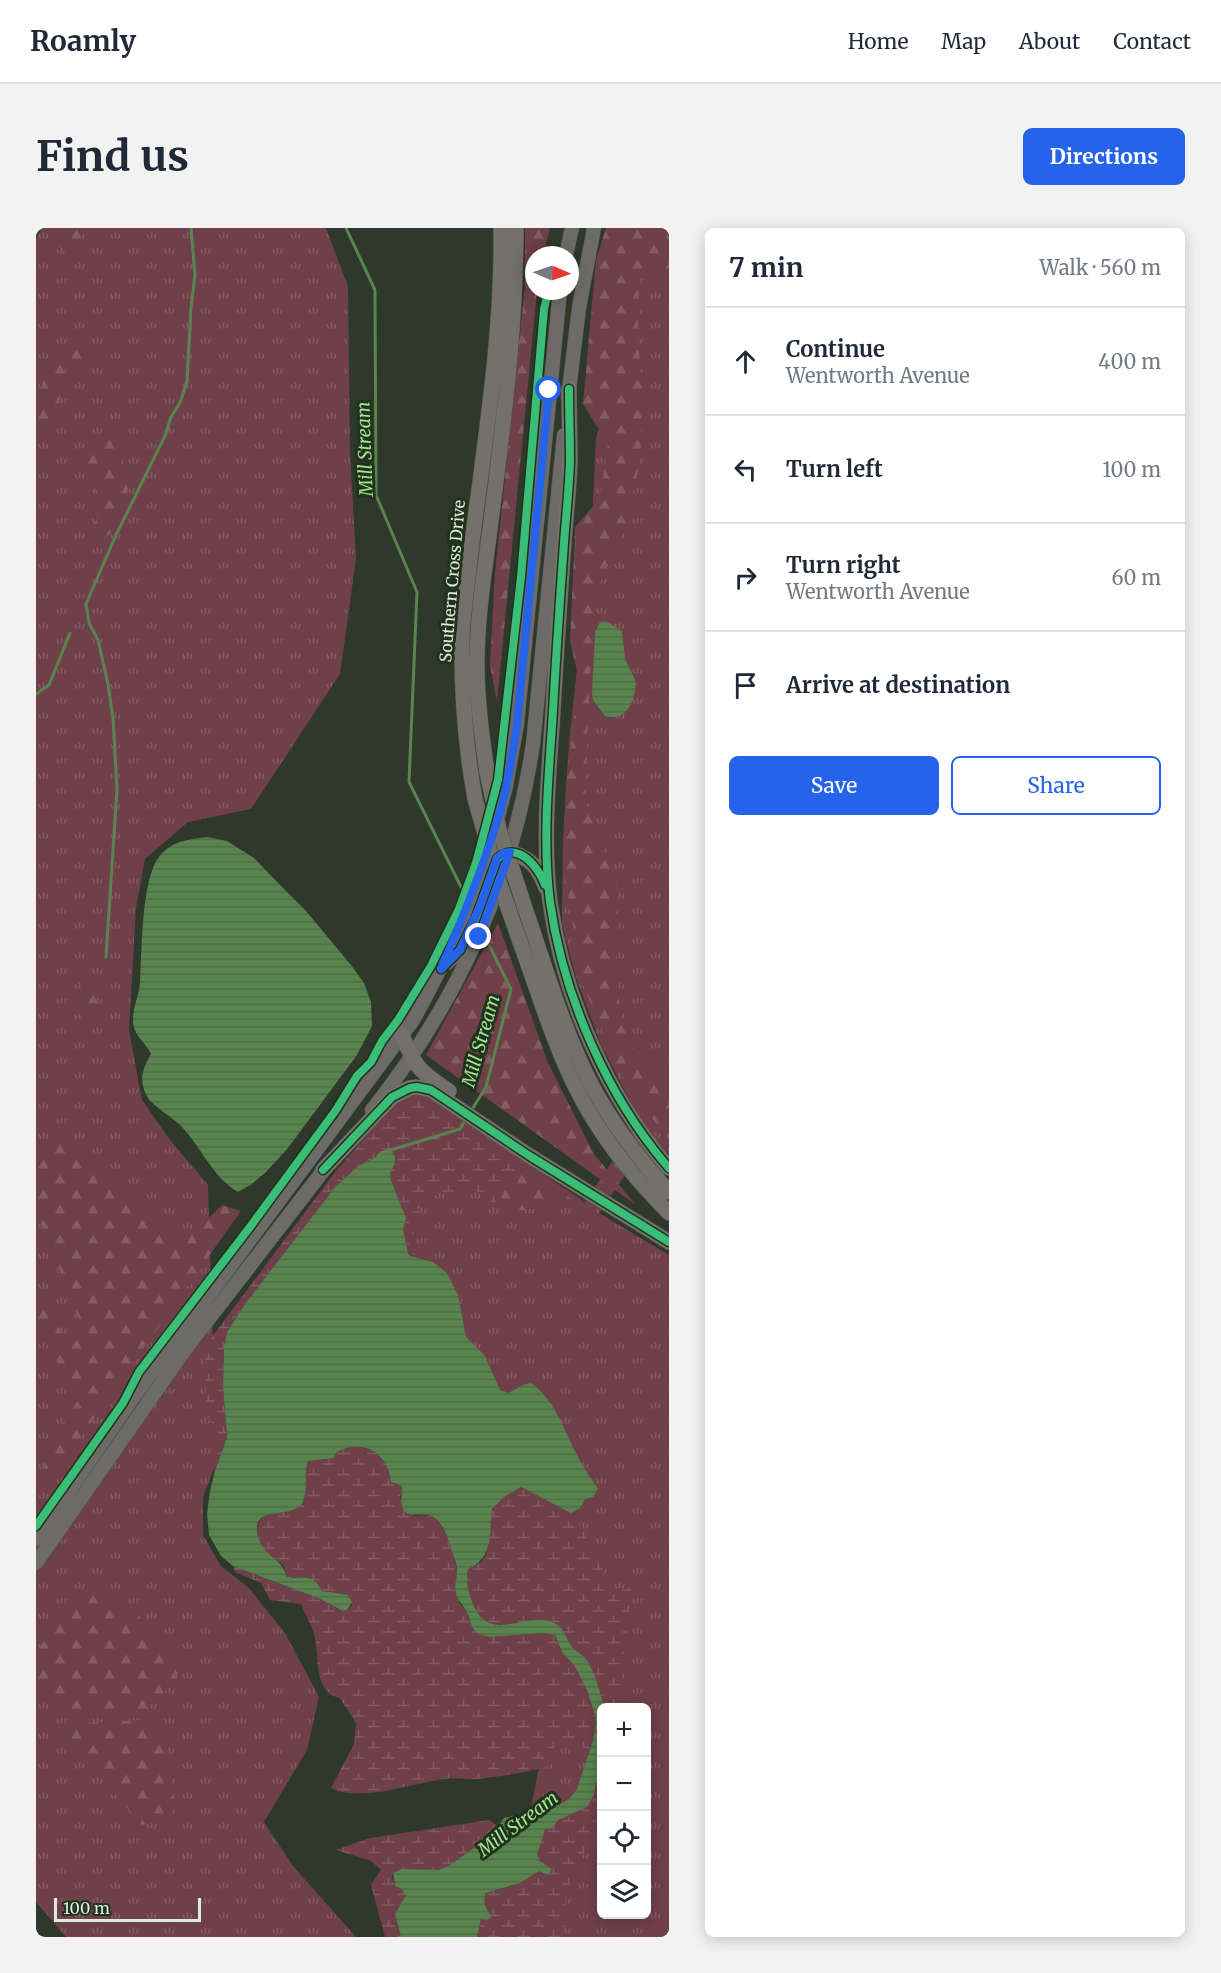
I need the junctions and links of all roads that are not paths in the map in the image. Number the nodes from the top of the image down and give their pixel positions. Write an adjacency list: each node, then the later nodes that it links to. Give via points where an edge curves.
1 (501, 228): 14 (highway, Southern Cross Drive, bridge, via 489,414 462,632 465,726 475,799 497,876 558,1046 590,1114)
2 (516, 228): 14 (highway, Southern Cross Drive, bridge, via 510,363 480,604 479,707 499,829 526,911 591,1084 629,1144)
3 (572, 228): 5 (main road)
4 (594, 228): 7 (main road)
5 (568, 246)
6 (559, 300): 10 (main road, via 517,724 511,766)
7 (569, 389): 8 (main road, via 533,744); 9 (highway, via 570,462 548,778)
8 (510, 852): 9 (highway, via 525,857 536,867); 10 (main road)
9 (550, 899): 15 (highway, via 557,944 592,1044 612,1088)
10 (476, 910): 11 (main road, via 460,950 441,969); 12 (main road, via 479,937)
11 (402, 1035): 12 (highway); 20 (main road, via 132,1400)
12 (411, 1058): 13 (highway); 16 (main road)
13 (463, 1105): 16 (highway, via 431,1090 403,1090); 19 (highway, via 588,1192)
14 (629, 1162): 17 (highway, Southern Cross Drive); 18 (highway, Southern Cross Drive)
15 (669, 1168)
16 (323, 1170): 21 (main road, via 184,1351)
17 (669, 1192)
18 (669, 1213)
19 (669, 1242)
20 (36, 1539)
21 (36, 1563)

